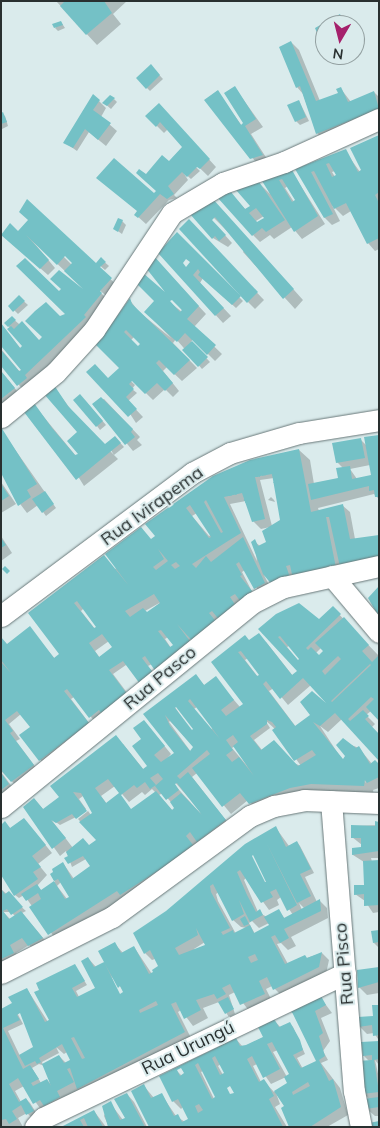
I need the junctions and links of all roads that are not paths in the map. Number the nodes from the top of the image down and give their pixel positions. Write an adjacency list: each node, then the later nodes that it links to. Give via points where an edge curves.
1 (379, 119): 2 (street, via 284,162 223,183 172,213 94,330 56,372)
2 (1, 417)
3 (379, 420): 6 (street, Rua Ivirapema, via 289,436 222,457 192,473)
4 (379, 566): 5 (street, Rua Pasco)
5 (332, 576): 7 (street); 10 (street, Rua Pasco, via 284,587 252,603)
6 (1, 616)
7 (379, 632)
8 (330, 801): 9 (street); 11 (street, via 304,800 274,806 250,816 112,917); 12 (street, Rua Pisco)
9 (379, 803)
10 (1, 808)
11 (1, 973)
12 (344, 973): 13 (street, Rua Pisco); 14 (street, Rua Urungú, via 43,1118)
13 (354, 1124)
14 (35, 1127)

